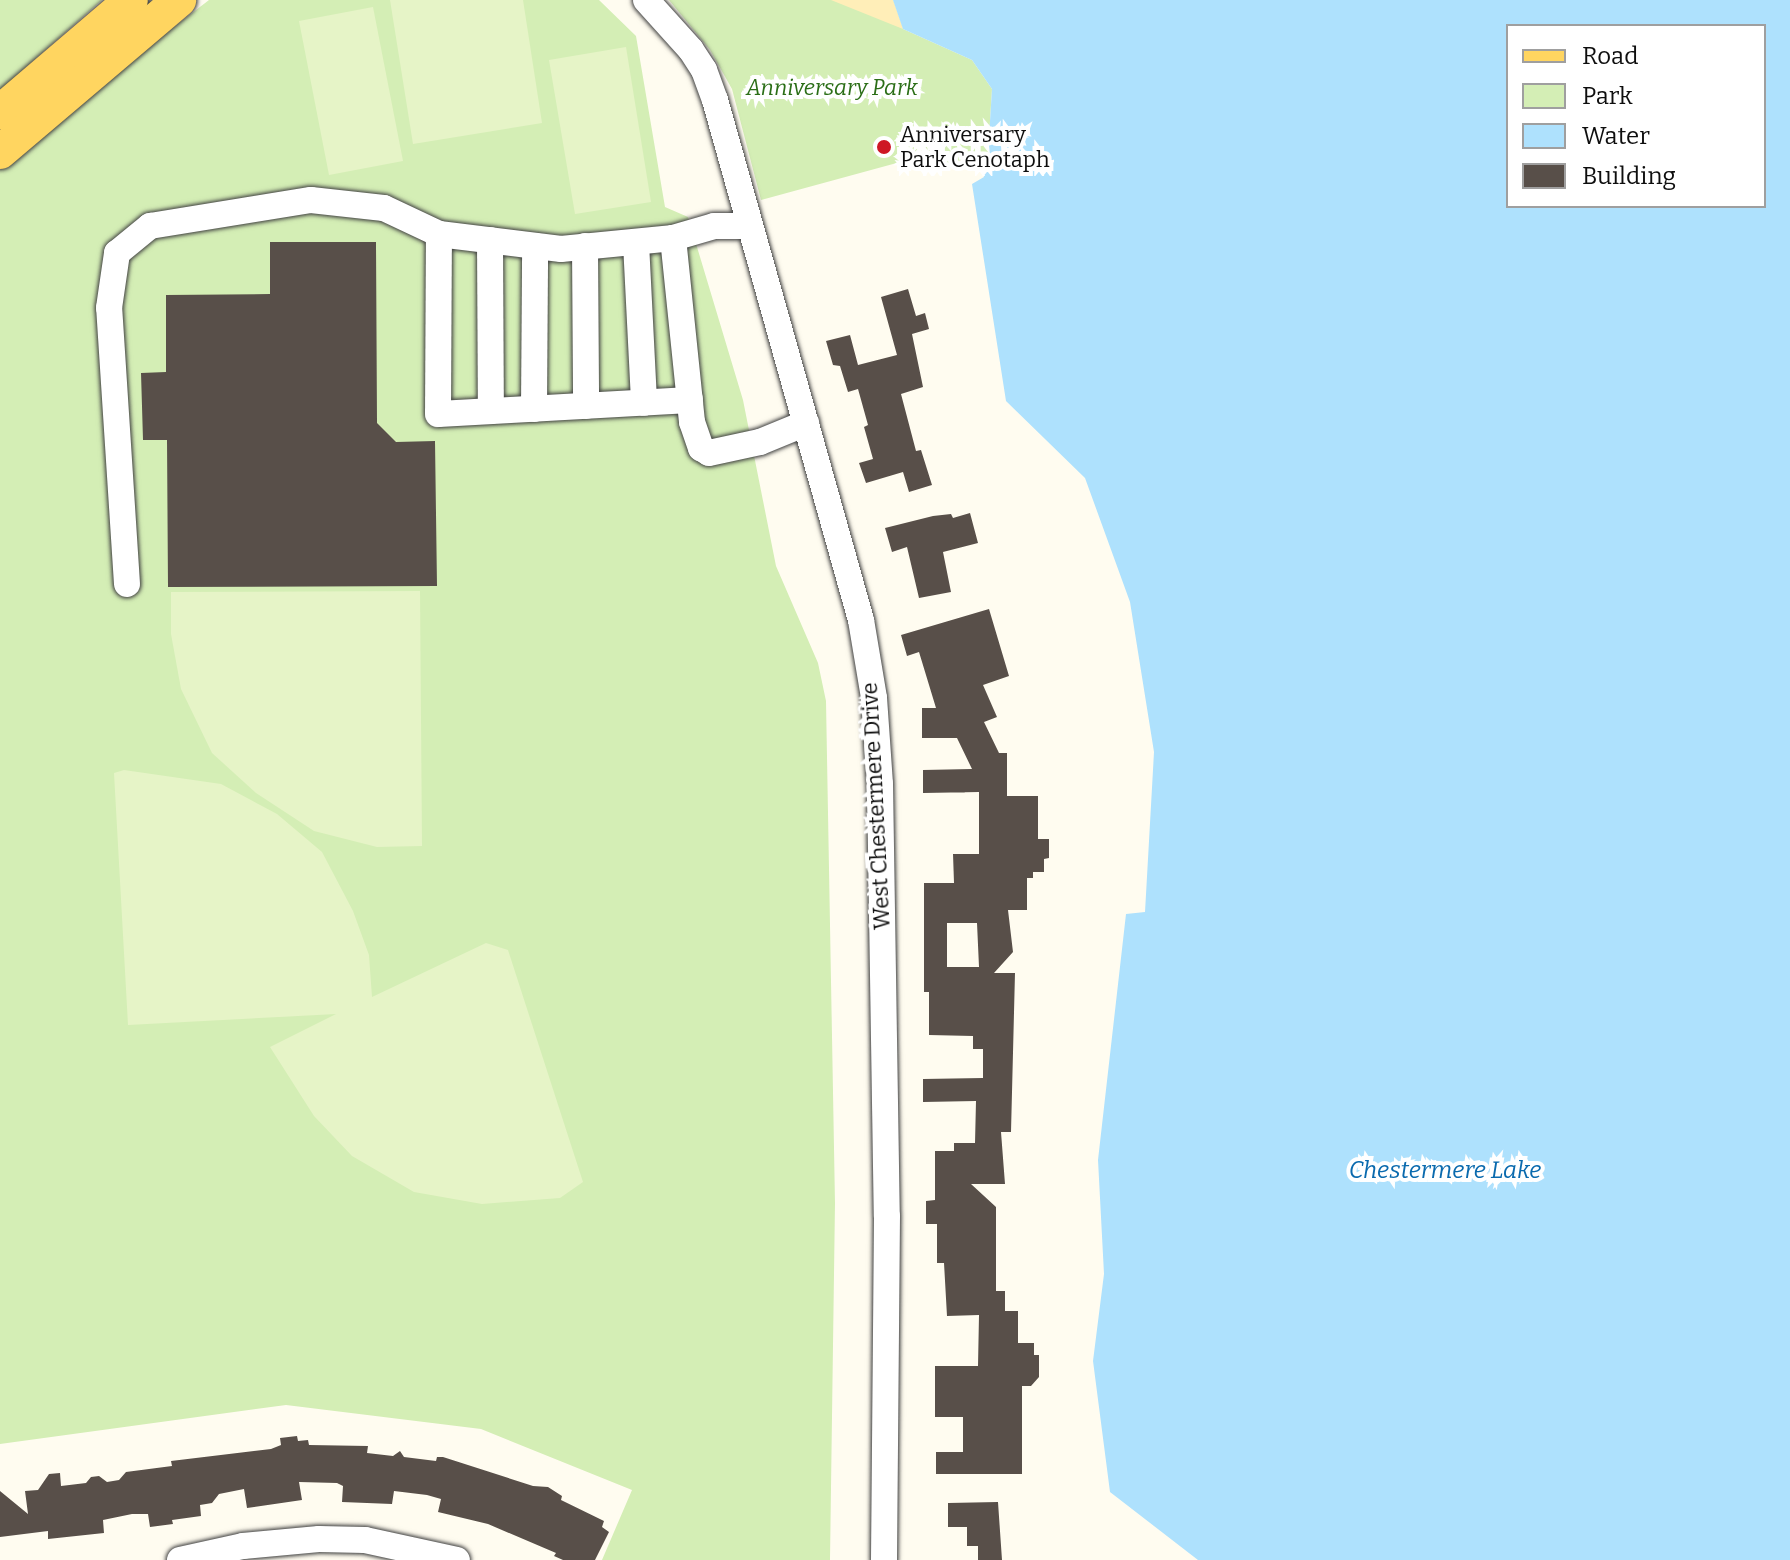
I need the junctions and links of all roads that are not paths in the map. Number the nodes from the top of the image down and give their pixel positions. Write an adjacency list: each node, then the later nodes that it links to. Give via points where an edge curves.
1 (131, 0): 4 (main road)
2 (179, 0): 5 (main road)
3 (646, 0): 6 (street, West Chestermere Drive, via 704,70)
4 (0, 112)
5 (0, 152)
6 (747, 226): 8 (street, via 714,226); 18 (street, West Chestermere Drive)
7 (439, 234): 9 (street); 17 (street, via 438,414); 19 (street, via 384,208 311,200 150,226 117,253 109,308)
8 (673, 238): 10 (street); 13 (street)
9 (490, 240): 11 (street); 17 (street)
10 (636, 243): 12 (street); 14 (street)
11 (535, 246): 12 (street); 16 (street)
12 (585, 246): 15 (street)
13 (690, 400): 14 (street); 18 (street, via 701,448 709,453 760,442)
14 (644, 403): 15 (street)
15 (586, 406): 16 (street)
16 (534, 409): 17 (street)
17 (491, 411)
18 (806, 423): 22 (street, West Chestermere Drive, via 861,620 880,784 887,1216)
19 (127, 584)
20 (180, 1560): 21 (street, via 243,1546 319,1539 365,1540)
21 (457, 1560)
22 (884, 1560)

